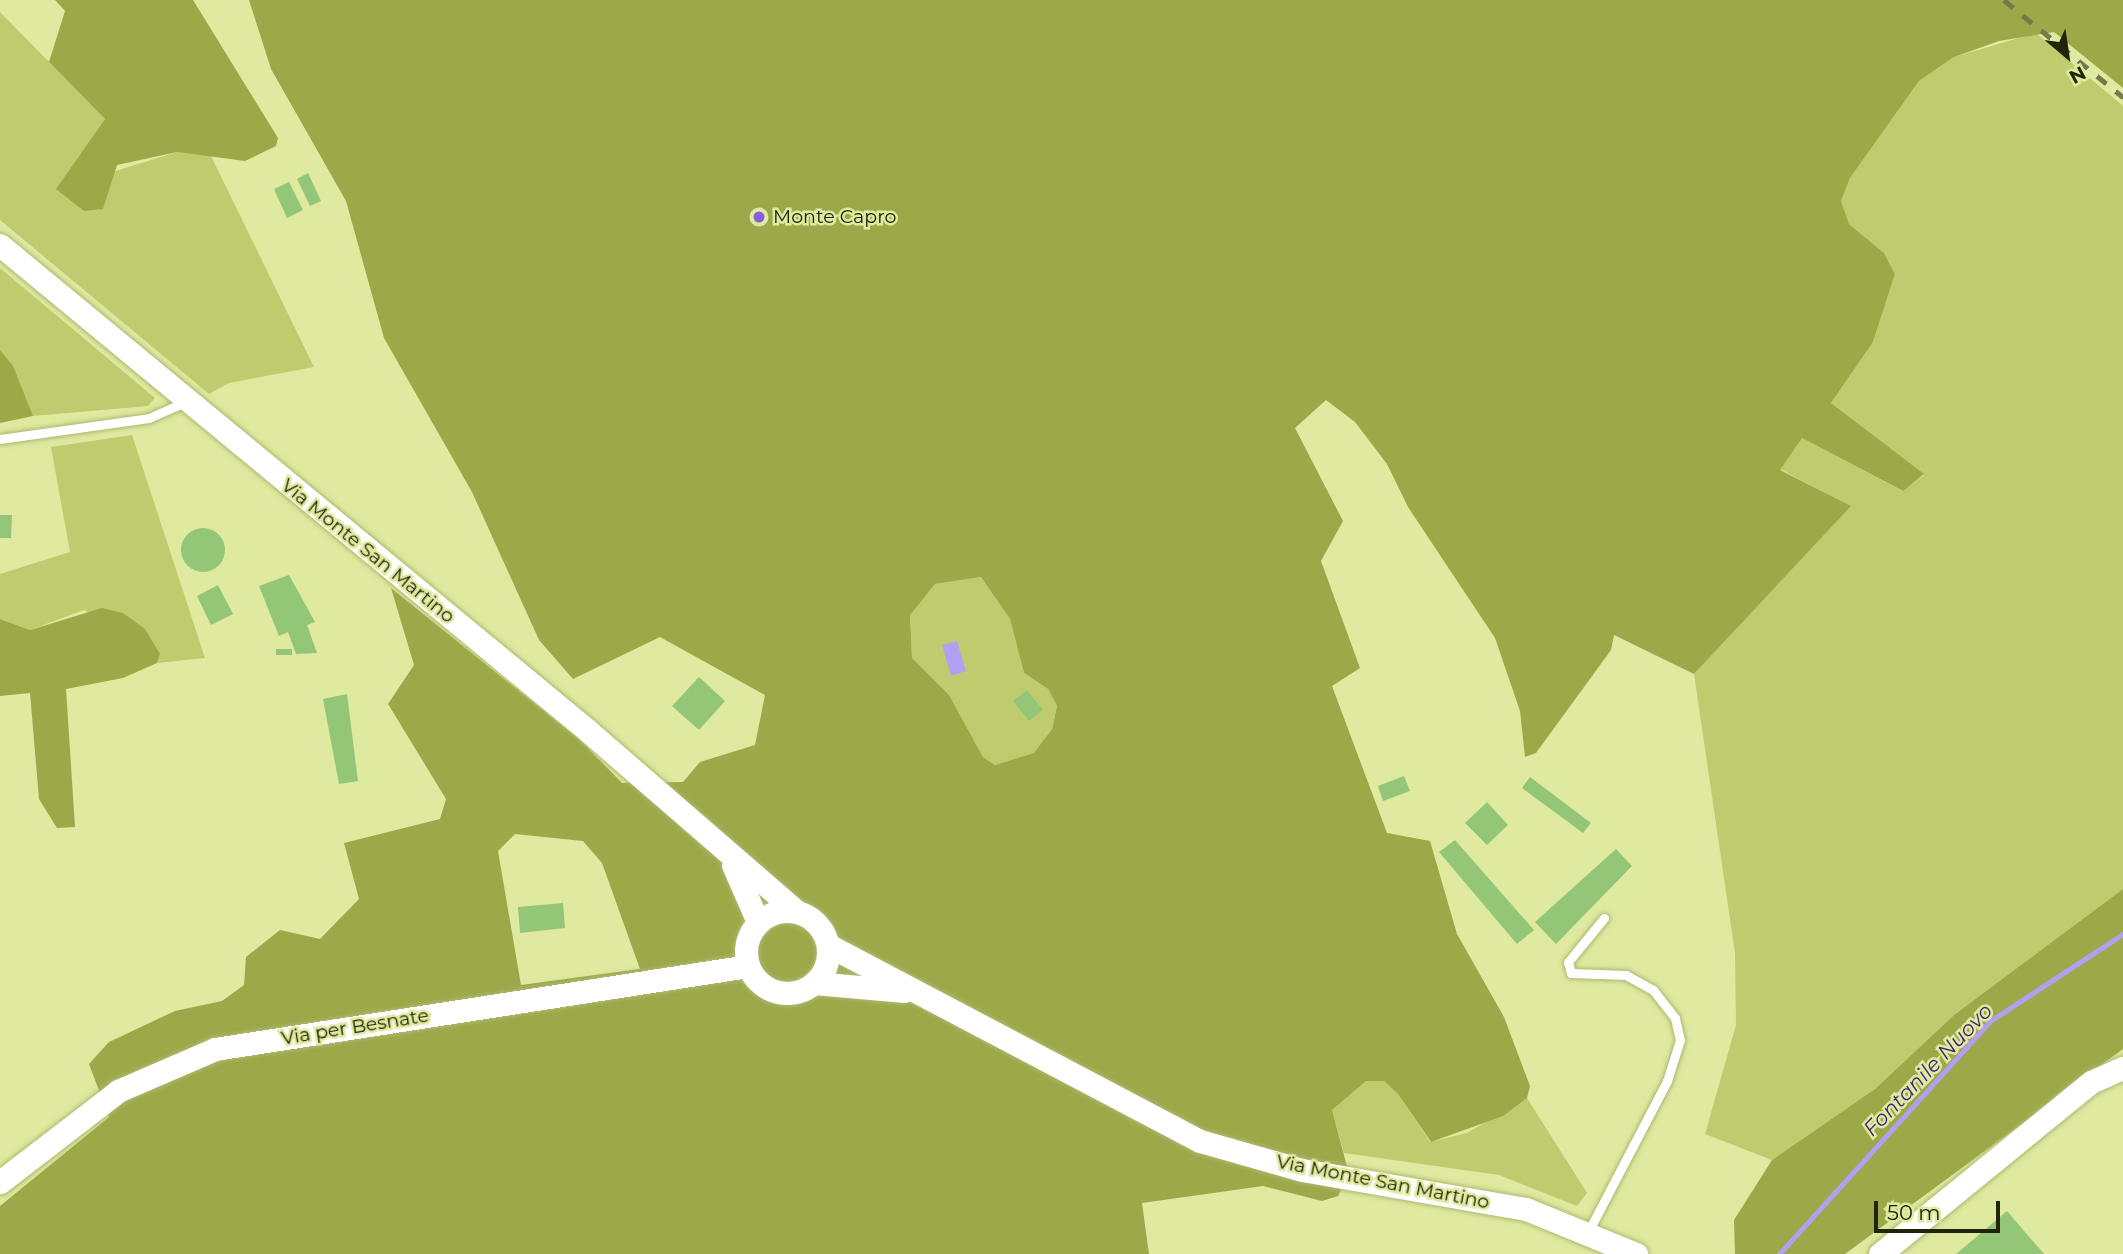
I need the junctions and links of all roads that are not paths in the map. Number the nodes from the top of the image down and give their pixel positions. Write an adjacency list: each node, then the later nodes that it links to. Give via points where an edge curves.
1 (0, 245): 2 (street, Via Monte San Martino)
2 (185, 402): 3 (lane, via 149,418); 4 (street, Via Monte San Martino, via 587,730)
3 (0, 439)
4 (732, 862): 5 (street, Via Monte San Martino); 7 (street, Via Monte San Martino)
5 (796, 911): 7 (street); 8 (street, Via Monte San Martino, via 811,918)
6 (1604, 918): 14 (lane, via 1568,962 1572,973 1626,975 1653,990 1675,1018 1680,1040 1667,1081)
7 (758, 922): 9 (street, via 749,935)
8 (828, 945): 10 (street, via 826,966); 11 (street, Via Monte San Martino)
9 (748, 966): 10 (street, Via Monte San Martino, via 776,992); 13 (street, Via per Besnate, via 215,1049 118,1091)
10 (814, 983): 11 (street, Via Monte San Martino)
11 (908, 991): 14 (street, Via Monte San Martino, via 1200,1141 1302,1170 1526,1209)
12 (2123, 1068): 15 (street, via 2091,1082)
13 (0, 1182)
14 (1587, 1234): 16 (street, Via Monte San Martino)
15 (1884, 1252)
16 (1636, 1254)

